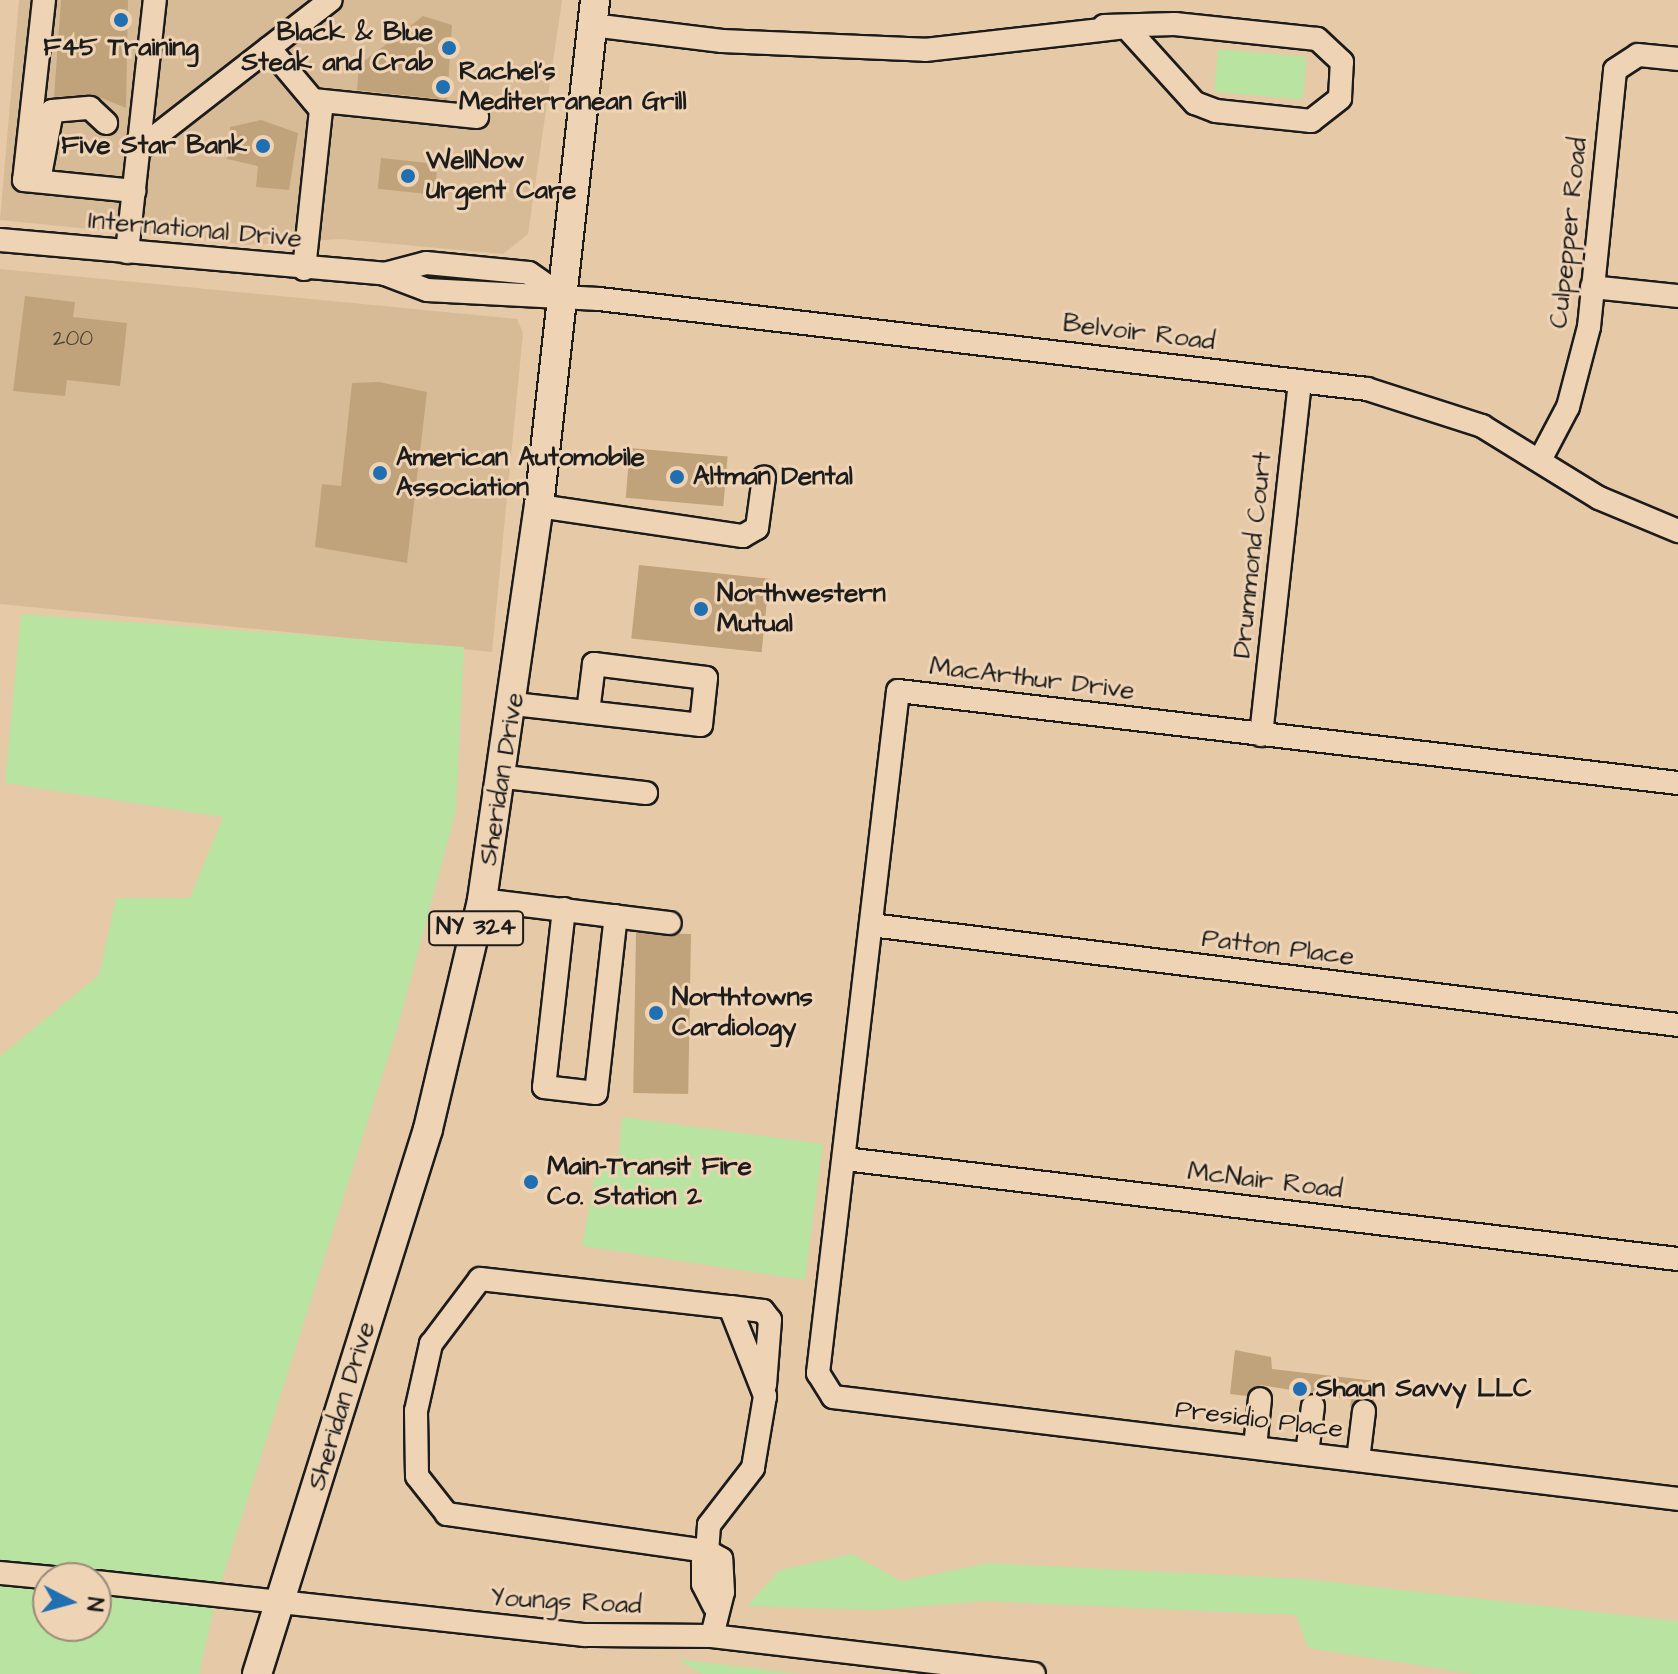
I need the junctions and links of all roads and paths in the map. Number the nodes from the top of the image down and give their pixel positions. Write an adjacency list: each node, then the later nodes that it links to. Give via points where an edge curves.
1 (44, 0): 12 (street, via 24,180)
2 (155, 0): 11 (street)
3 (331, 0): 6 (street)
4 (593, 12): 5 (street, via 722,41 925,50); 18 (main road, Sheridan Drive / NY 324)
5 (1104, 26): 5 (street, via 1126,27 1195,103 1216,111 1311,121 1340,98 1342,62 1317,39 1175,24)
6 (269, 48): 8 (street); 11 (street)
7 (1678, 59): 17 (street, Culpepper Road, via 1638,55 1615,70)
8 (313, 100): 9 (street); 16 (street, via 321,110)
9 (477, 117)
10 (106, 123): 12 (street, via 90,108 52,111)
11 (138, 150): 13 (street)
12 (39, 181): 13 (street)
13 (134, 191): 15 (street)
14 (0, 240): 15 (street, International Drive)
15 (127, 252): 16 (street, International Drive)
16 (304, 269): 18 (street, International Drive, via 385,274 426,263 529,273)
17 (1592, 287): 19 (street); 21 (street, Culpepper Road, via 1581,367)
18 (561, 295): 20 (street, Belvoir Road); 23 (main road, Sheridan Drive / NY 324)
19 (1678, 296)
20 (1300, 381): 21 (street, Belvoir Road, via 1445,410); 27 (street, Drummond Court)
21 (1540, 460): 24 (street, Belvoir Road, via 1631,515)
22 (764, 477): 23 (street, via 757,528 743,536)
23 (539, 506): 25 (main road, Sheridan Drive / NY 324)
24 (1678, 531)
25 (514, 704): 26 (street); 28 (main road, Sheridan Drive / NY 324)
26 (588, 712): 26 (street, via 701,725 706,678 594,664)
27 (1261, 735): 29 (street, MacArthur Drive); 35 (street, MacArthur Drive, via 898,691)
28 (505, 777): 30 (street); 31 (main road, Sheridan Drive / NY 324)
29 (1678, 783)
30 (646, 793)
31 (482, 900): 32 (street); 53 (main road, Sheridan Drive / NY 324, via 428,1129)
32 (564, 909): 33 (street); 33 (street, via 544,1087 596,1093)
33 (616, 916): 34 (street)
34 (670, 923)
35 (871, 925): 36 (street, Patton Place); 37 (street, MacArthur Drive)
36 (1678, 1025)
37 (845, 1159): 38 (street, McNair Road); 41 (street, MacArthur Drive, via 818,1373)
38 (1678, 1259)
39 (730, 1307): 40 (street); 40 (street, via 763,1311 770,1320); 49 (street, via 480,1279 431,1344 416,1411 417,1476 447,1514)
40 (765, 1396): 49 (street, via 753,1468 709,1525)
41 (833, 1397): 45 (street, Presidio Place)
42 (1260, 1399): 45 (street)
43 (1313, 1406): 46 (street)
44 (1364, 1411): 47 (street)
45 (1255, 1447): 46 (street, Presidio Place)
46 (1307, 1454): 47 (street, Presidio Place)
47 (1358, 1460): 48 (street, Presidio Place)
48 (1678, 1499)
49 (707, 1551): 54 (street, via 721,1559 723,1592 714,1606)
50 (0, 1573): 51 (street)
51 (32, 1576)
52 (112, 1584): 53 (street, Youngs Road)
53 (280, 1601): 54 (street, Youngs Road, via 585,1635); 55 (main road, Sheridan Drive / NY 324)
54 (712, 1636): 56 (street, Youngs Road)
55 (257, 1674)
56 (1034, 1674)

